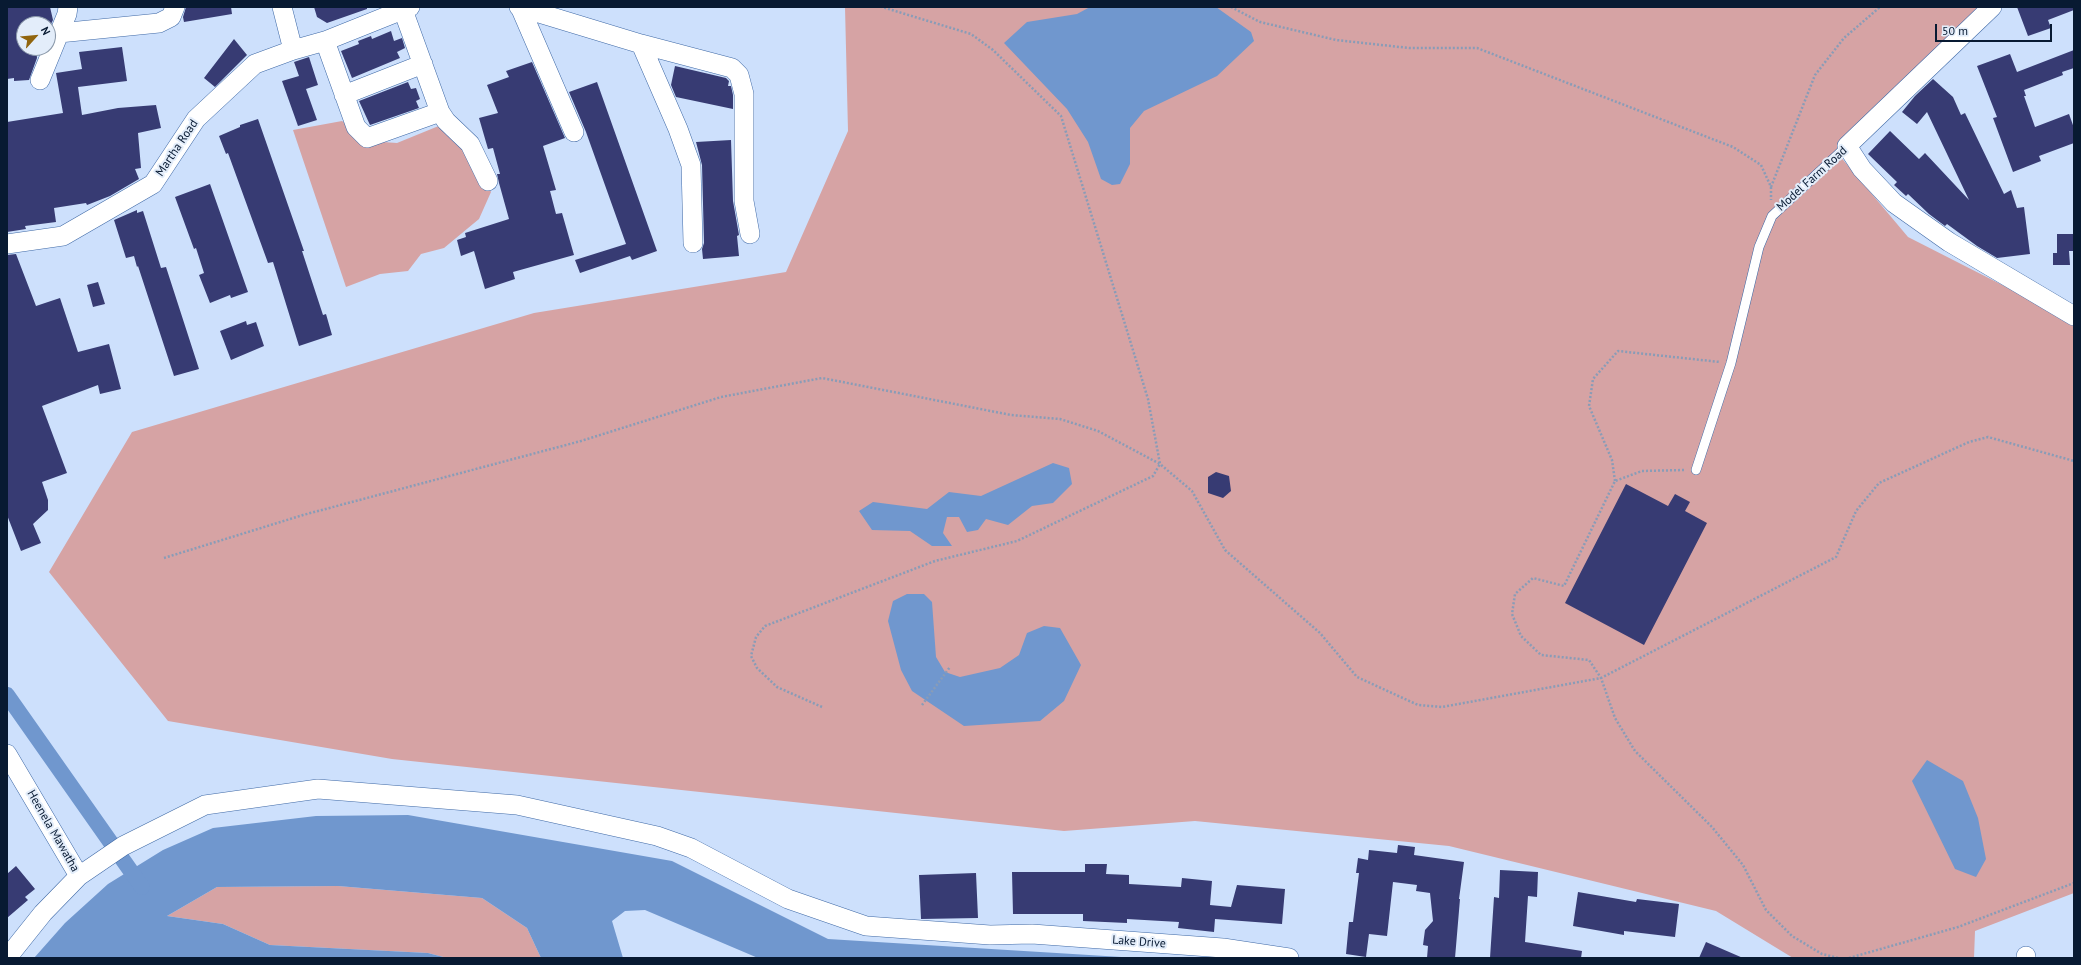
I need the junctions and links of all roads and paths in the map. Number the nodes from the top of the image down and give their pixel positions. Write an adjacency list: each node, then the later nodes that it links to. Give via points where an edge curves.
1 (68, 7): 10 (street)
2 (175, 7): 10 (street, via 171,17 159,23)
3 (282, 7): 13 (street)
4 (520, 7): 12 (street); 18 (street)
5 (882, 7): 29 (path, via 971,34 993,50 1061,116 1148,399)
6 (1231, 7): 21 (path, via 1260,22 1336,40 1409,48 1477,48 1733,147 1761,165)
7 (1880, 7): 21 (path, via 1844,38 1816,75)
8 (1992, 7): 19 (street, Model Farm Road)
9 (407, 8): 11 (street, Martha Road); 14 (street)
10 (59, 33): 15 (street)
11 (325, 41): 13 (street, Martha Road); 16 (street)
12 (641, 44): 23 (street, via 732,68 739,75 744,94 744,201); 24 (street, via 691,165)
13 (293, 50): 25 (street, Martha Road, via 255,64 196,119 153,184 63,236)
14 (423, 64): 16 (street); 17 (street)
15 (40, 80)
16 (344, 95): 17 (street, via 356,127 367,138)
17 (440, 112): 20 (street, via 470,144)
18 (574, 132)
19 (1847, 146): 22 (lane, Model Farm Road); 26 (street, via 1862,169 1894,202 1949,242)
20 (488, 181)
21 (1771, 187): 22 (path)
22 (1772, 216): 27 (lane, Model Farm Road, via 1759,248)
23 (750, 234)
24 (693, 243)
25 (7, 244)
26 (2074, 316)
27 (1731, 363): 30 (lane, Model Farm Road); 31 (path, via 1618,351 1593,379 1589,406 1612,460)
28 (2074, 461): 34 (path, via 1988,437 1969,442 1879,483 1856,511 1836,558)
29 (1160, 464): 32 (path, via 1098,431 1060,419 1011,415 822,378 721,397 581,442 303,515); 34 (path, via 1192,491 1225,550 1320,633 1357,677 1418,705 1442,707); 36 (path, via 1153,476 1017,541 935,561 766,626 756,638 751,656 757,668 777,687)
30 (1696, 470): 31 (path, via 1642,471)
31 (1615, 481): 34 (path, via 1564,586 1533,578 1515,594 1512,614 1521,636 1542,655 1589,660)
32 (164, 558)
33 (950, 667): 35 (path)
34 (1601, 678): 42 (path, via 1615,718 1635,752 1717,832 1743,864 1766,910 1792,936 1822,954)
35 (922, 705)
36 (822, 707)
37 (7, 754): 38 (street, Heenela Mawatha)
38 (79, 876): 40 (street, Heenela Mawatha, via 43,913); 41 (street, Lake Drive, via 123,846 205,805 318,789 517,805 657,836 691,848 788,899 866,926 990,935 1032,934 1223,948)
39 (2074, 883): 43 (path, via 1958,927)
40 (7, 957)
41 (1289, 958)
42 (1838, 958)
43 (1848, 958)

